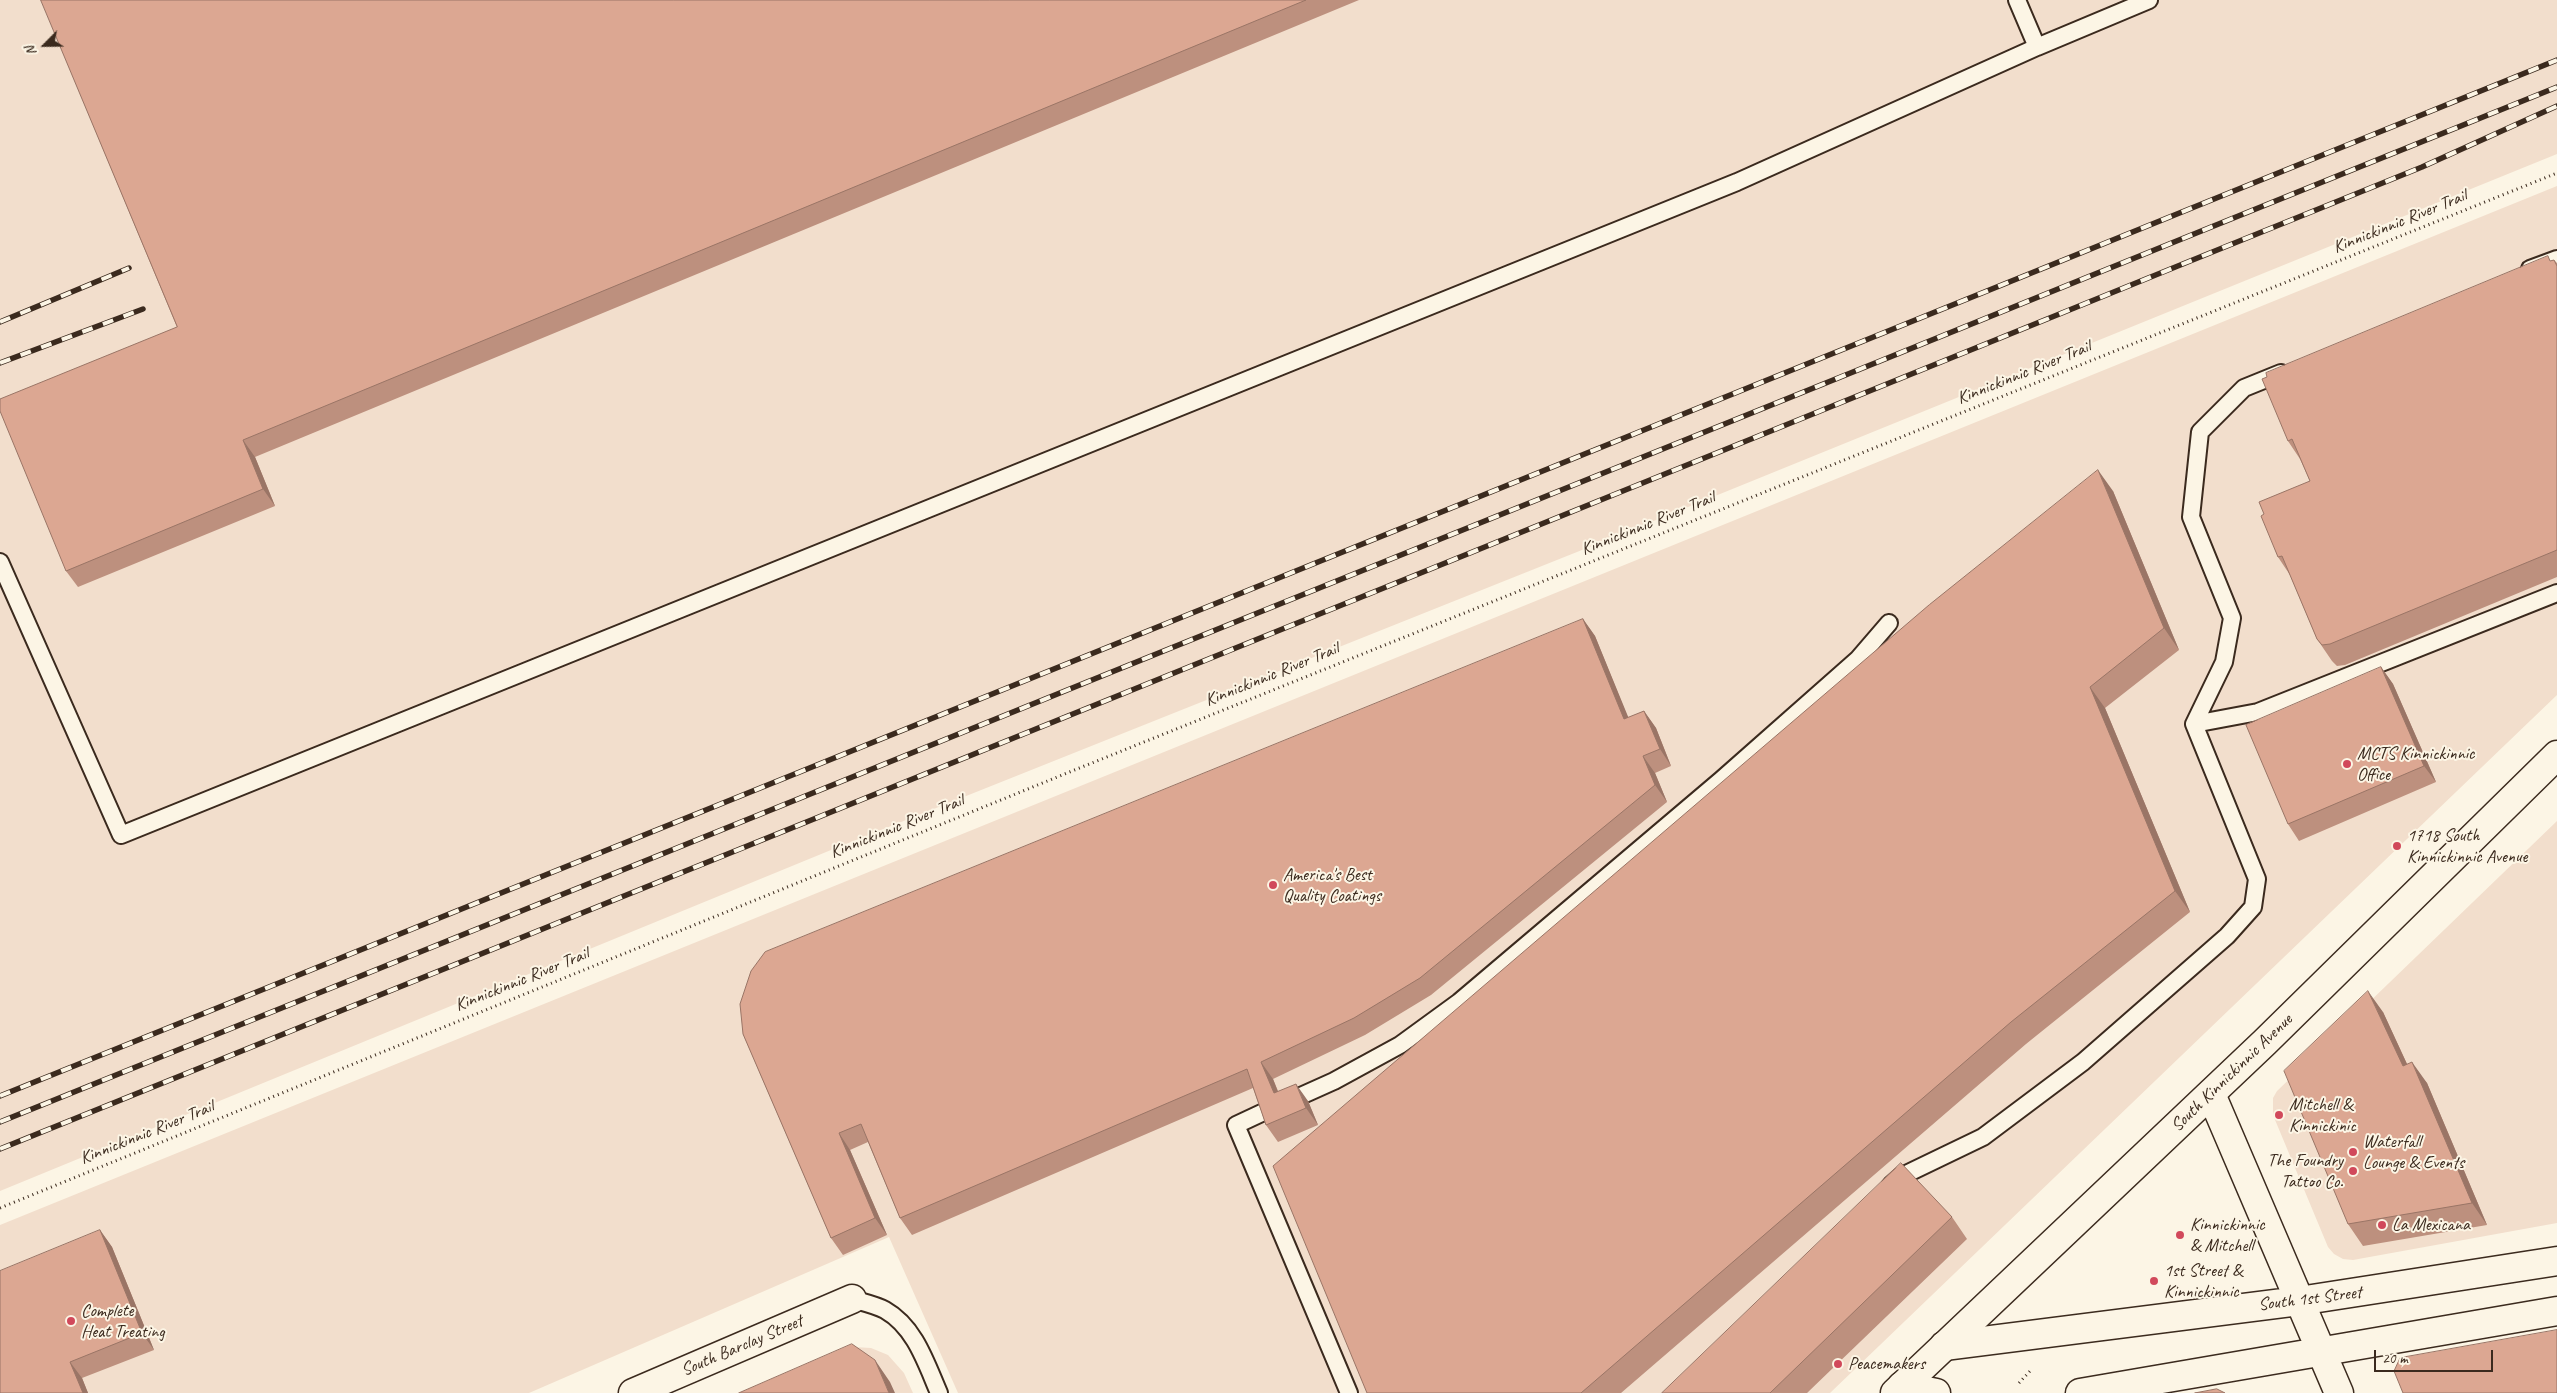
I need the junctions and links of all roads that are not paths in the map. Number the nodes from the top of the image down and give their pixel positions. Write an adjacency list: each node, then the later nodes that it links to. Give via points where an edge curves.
1 (2018, 0): 3 (lane)
2 (2149, 0): 3 (lane)
3 (2037, 47): 7 (lane, via 1737,182 121,835)
4 (2557, 259): 5 (lane)
5 (2517, 275)
6 (2299, 365): 10 (lane, via 2244,388 2200,432 2191,517 2232,618 2224,662)
7 (0, 562)
8 (2557, 593): 10 (lane, via 2258,712)
9 (1889, 623): 23 (lane, via 1858,659 1721,780 1459,1002 1400,1045 1334,1081 1236,1125)
10 (2194, 724): 13 (lane, via 2257,879 2252,906 2226,936 2084,1062 1983,1137 1900,1177)
11 (2556, 758): 12 (street, South Kinnickinnic Avenue)
12 (2211, 1094): 16 (street); 18 (street, South Kinnickinnic Avenue)
13 (1878, 1196)
14 (2557, 1261): 16 (street, South 1st Street)
15 (852, 1299): 21 (street, South Barclay Street); 22 (lane, via 885,1310 906,1326)
16 (2299, 1301): 18 (street, South 1st Street); 19 (street)
17 (2557, 1311): 19 (street)
18 (1944, 1346): 20 (street, South Kinnickinnic Avenue)
19 (2321, 1350): 25 (street); 26 (street)
20 (1898, 1390): 24 (street)
21 (633, 1393)
22 (939, 1393)
23 (1348, 1393)
24 (1936, 1393)
25 (2080, 1393)
26 (2340, 1393)

